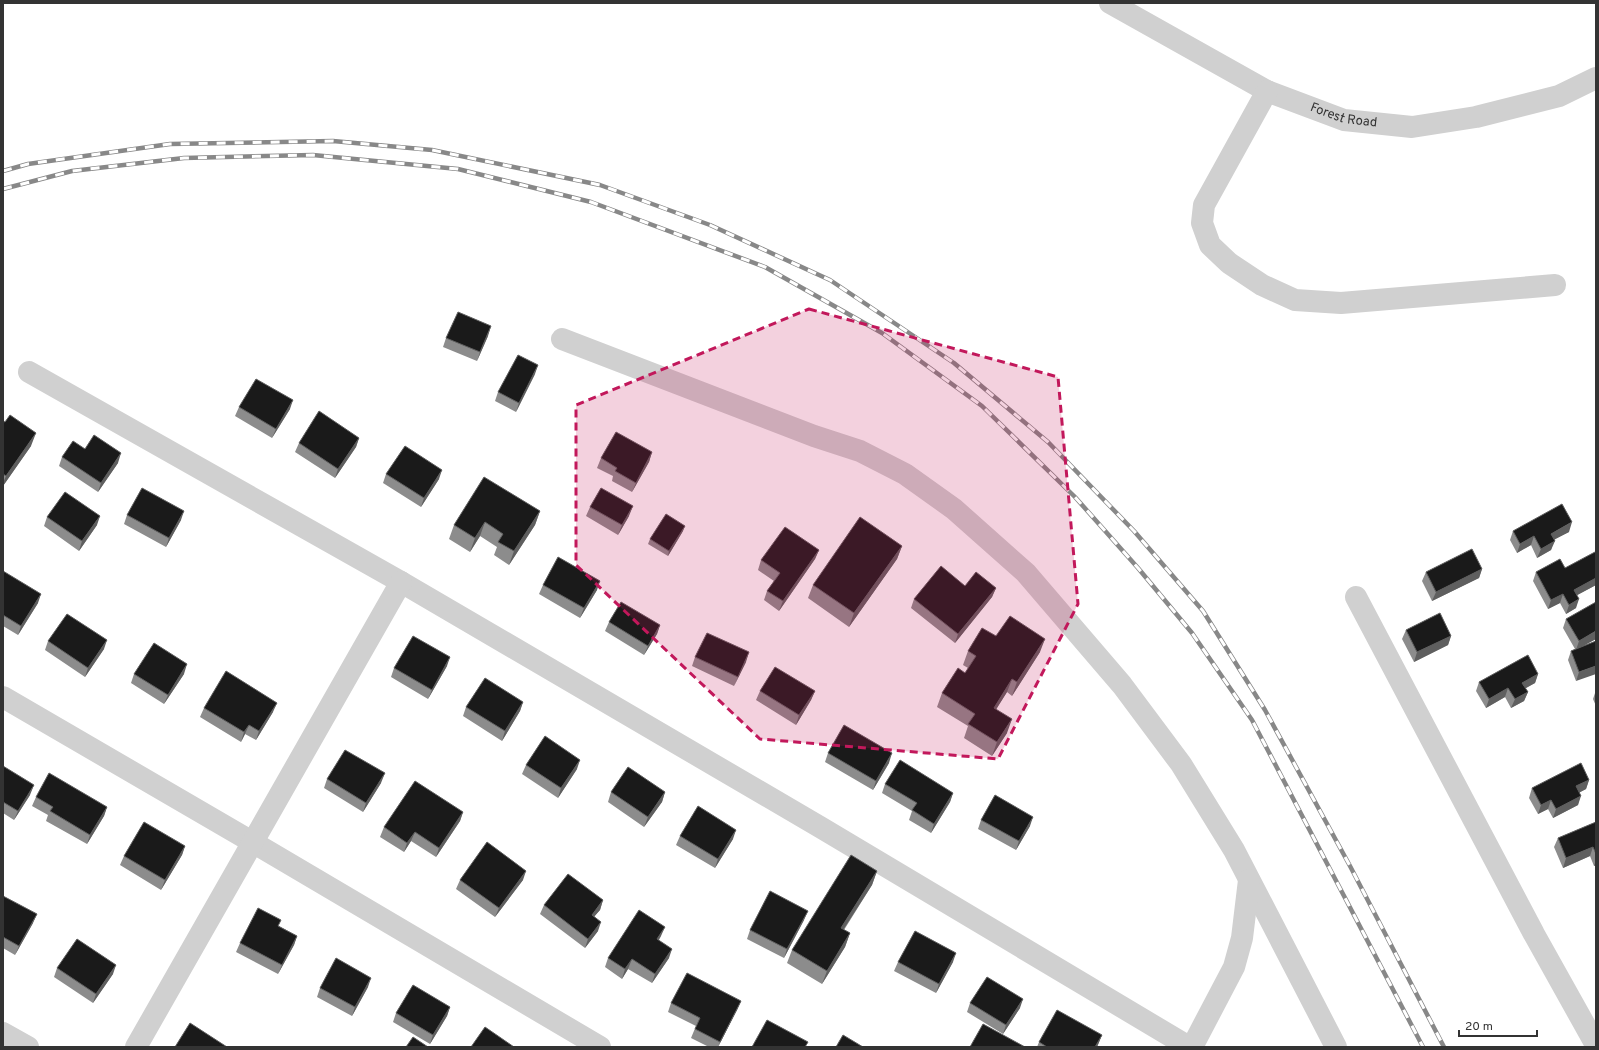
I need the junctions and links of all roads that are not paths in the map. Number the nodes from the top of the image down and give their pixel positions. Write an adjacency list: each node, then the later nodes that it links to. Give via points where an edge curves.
1 (1110, 3): 3 (street, Forest Road)
2 (1596, 78): 3 (street, Forest Road, via 1559,96 1476,117 1412,127 1344,120)
3 (1267, 91): 4 (street, via 1204,205 1202,223 1210,245 1262,285 1295,300 1341,303)
4 (1555, 285)
5 (562, 339): 11 (street, via 814,436 860,451 905,474 954,509 1026,573 1122,685 1181,764 1234,850)
6 (29, 372): 7 (street)
7 (401, 582): 10 (street); 13 (street, via 820,827)
8 (1356, 597): 14 (street)
9 (3, 697): 10 (street)
10 (254, 843): 16 (street); 17 (street)
11 (1249, 880): 18 (street, via 1242,938 1234,967); 19 (street)
12 (3, 1033): 15 (street)
13 (1162, 1040): 18 (street)
14 (1596, 1045)
15 (28, 1047)
16 (136, 1047)
17 (600, 1047)
18 (1191, 1047)
19 (1336, 1047)

